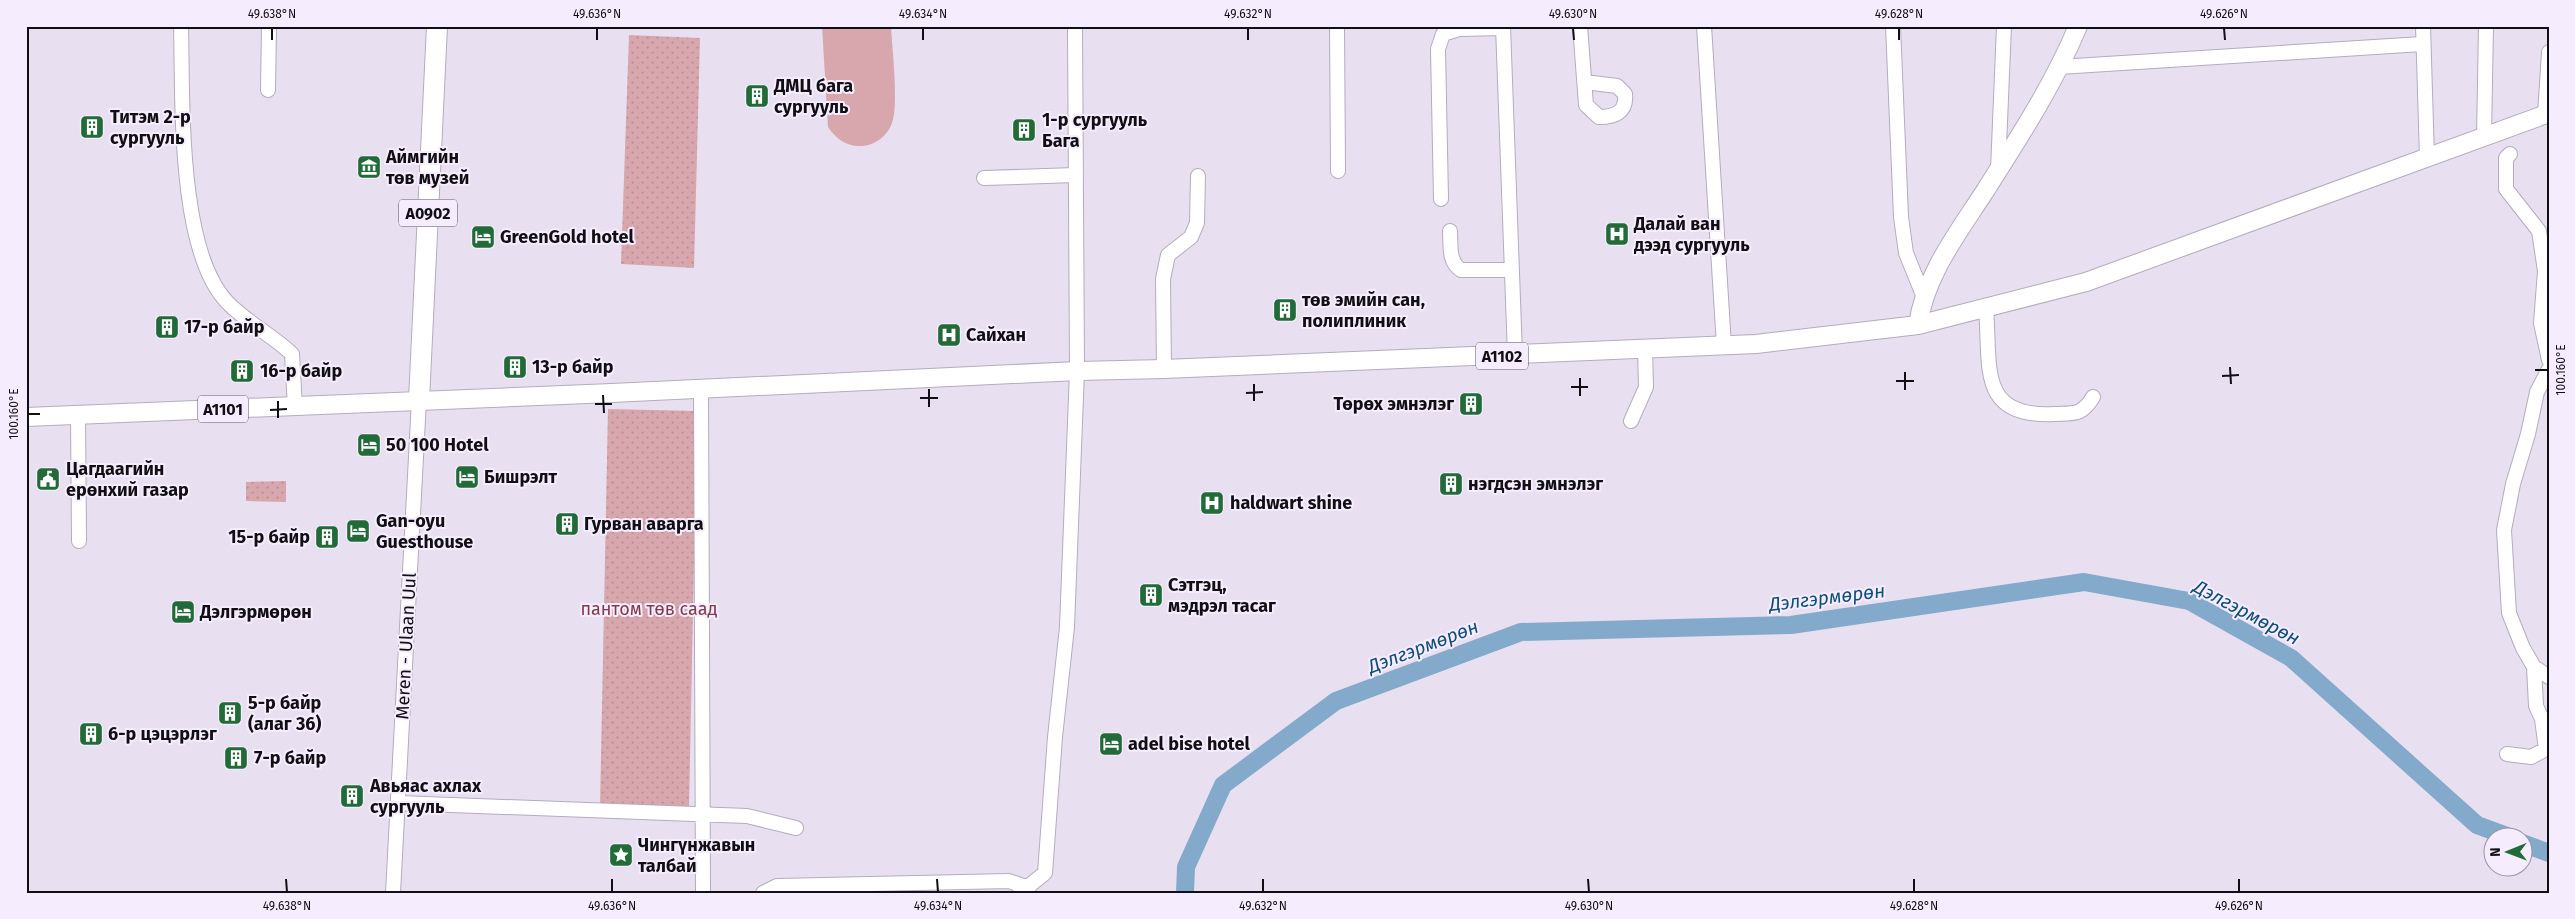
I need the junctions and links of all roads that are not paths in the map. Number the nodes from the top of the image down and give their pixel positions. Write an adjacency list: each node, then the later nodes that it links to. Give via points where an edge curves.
1 (182, 26): 45 (street, via 185,160 192,221 209,276 226,301 292,354)
2 (269, 26): 18 (street)
3 (437, 26): 44 (highway, A0902)
4 (1075, 26): 25 (street)
5 (1337, 26): 24 (street)
6 (1580, 26): 17 (street)
7 (1704, 26): 35 (street)
8 (1893, 26): 32 (street, via 1901,217 1906,253)
9 (2004, 26): 23 (street)
10 (2078, 26): 16 (main road)
11 (2423, 26): 14 (street)
12 (2486, 26): 20 (street)
13 (1503, 27): 28 (street, via 1443,34 1438,49); 30 (street)
14 (2422, 44): 16 (street); 22 (street)
15 (2549, 52): 19 (street)
16 (2059, 67): 23 (main road)
17 (1585, 82)
18 (268, 90)
19 (2547, 114): 20 (main road, A1102)
20 (2484, 138): 22 (main road, A1102)
21 (2510, 154): 31 (street, via 2506,158 2506,189 2539,231)
22 (2427, 158): 33 (main road, A1102, via 2086,282)
23 (1998, 170): 32 (main road, via 1944,253)
24 (1338, 171)
25 (1076, 175): 27 (street); 41 (street)
26 (1198, 176): 39 (street, via 1197,223 1191,237 1168,255 1163,279)
27 (984, 178)
28 (1441, 199)
29 (1450, 231): 30 (street, via 1452,260 1461,270)
30 (1512, 270): 37 (street)
31 (2546, 278): 38 (street, via 2540,324)
32 (1923, 296): 34 (main road)
33 (1986, 309): 34 (main road, A1102); 43 (street, via 1991,385 2007,406 2033,415 2077,413 2087,408)
34 (1918, 325): 35 (main road, A1102)
35 (1724, 346): 36 (main road, A1102)
36 (1646, 349): 37 (main road, A1102); 48 (street, via 1646,387)
37 (1515, 355): 39 (main road, A1102)
38 (2549, 360)
39 (1164, 369): 41 (main road, A1102)
40 (2549, 370): 50 (street, via 2537,392 2504,530 2509,613)
41 (1077, 371): 42 (main road, A1102); 56 (street, via 1067,627 1045,873)
42 (701, 388): 44 (main road, A1102); 54 (street)
43 (2093, 398)
44 (420, 400): 45 (main road, A1101); 53 (street, Meren - Ulaan Uul)
45 (296, 407): 46 (main road, A1101)
46 (78, 414): 47 (main road, A1101); 49 (street)
47 (26, 417)
48 (1631, 421)
49 (79, 542)
50 (2534, 667): 51 (street); 52 (street, via 2536,706 2542,719 2546,749 2531,757)
51 (2549, 677)
52 (2506, 754)
53 (399, 803): 54 (street); 57 (street, Meren - Ulaan Uul)
54 (704, 814): 55 (street, via 746,816); 58 (street)
55 (796, 828)
56 (1024, 890): 59 (street, via 1009,881 991,881 777,886)
57 (393, 893)
58 (703, 893)
59 (763, 893)

